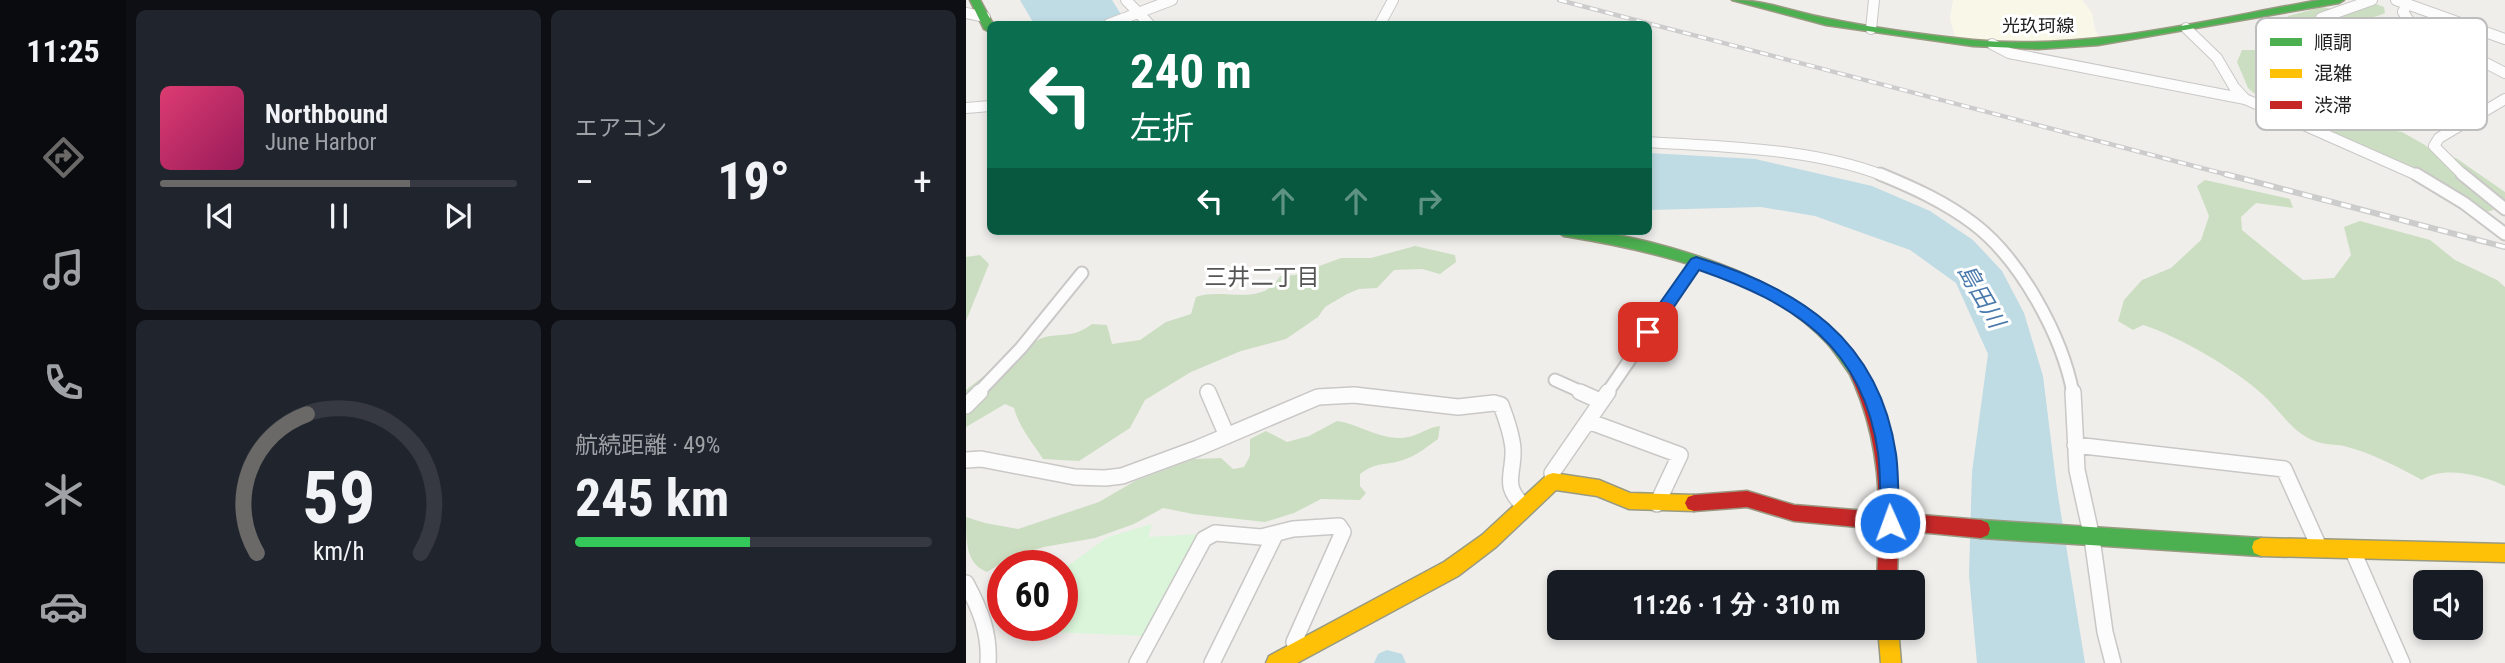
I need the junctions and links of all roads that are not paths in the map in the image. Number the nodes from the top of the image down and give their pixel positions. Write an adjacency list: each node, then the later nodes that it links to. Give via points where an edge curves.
1 (975, 0): 16 (main road)
2 (1126, 0): 12 (street)
3 (1172, 0): 12 (street)
4 (1393, 0): 19 (street)
5 (1737, 0): 22 (main road, 光玖珂線, via 1806,19)
6 (1874, 0): 22 (street)
7 (2339, 0): 21 (main road, 光玖珂線)
8 (2372, 0): 13 (street)
9 (2396, 0): 10 (street)
10 (2407, 4): 14 (street, via 2403,12); 15 (street)
11 (966, 13): 20 (street)
12 (1135, 16): 17 (street); 18 (street)
13 (2320, 18)
14 (2407, 18)
15 (2446, 18)
16 (987, 21)
17 (1119, 21)
18 (1144, 21)
19 (1382, 21)
20 (987, 23)
21 (2186, 28): 25 (main road, 光玖珂線, via 2067,46); 28 (street, via 2217,58)
22 (1871, 29): 25 (main road, 光玖珂線)
23 (2487, 33): 24 (street)
24 (2505, 39)
25 (1992, 44): 28 (street, via 2009,53)
26 (2487, 64): 27 (street)
27 (2505, 73)
28 (2245, 99): 30 (street)
29 (2503, 103): 33 (street)
30 (2256, 104)
31 (987, 106): 32 (street)
32 (966, 108)
33 (2487, 110)
34 (2316, 130): 38 (street, via 2411,171)
35 (2452, 130): 37 (street, via 2434,146)
36 (1652, 142): 48 (street, via 1794,154 1858,167 1925,193 1978,225 2020,269 2036,294 2073,392)
37 (2505, 209)
38 (2505, 234)
39 (1596, 235): 40 (main road)
40 (1696, 263): 44 (street); 53 (main road, via 1782,297 1830,334 1850,359 1880,421)
41 (1082, 273): 45 (street)
42 (1555, 380): 44 (street)
43 (1208, 392): 47 (street)
44 (1600, 401): 46 (street)
45 (966, 406)
46 (1588, 421): 50 (street, via 1552,473); 51 (street, via 1680,455)
47 (1227, 436): 49 (street, via 1122,476 1105,478); 52 (street, via 1306,401 1333,395 1458,407 1494,403 1504,412 1513,449 1509,484)
48 (2076, 445): 55 (street); 56 (street, via 2284,469)
49 (966, 460)
50 (1553, 481): 51 (main road); 52 (main road)
51 (1657, 504): 53 (main road, via 1747,499 1794,513)
52 (1525, 506): 62 (main road, via 1451,569)
53 (1897, 523): 55 (main road); 59 (main road)
54 (1275, 535): 62 (street, via 1339,526 1343,532 1294,642); 64 (street, via 1215,533 1204,539); 65 (street)
55 (2085, 537): 56 (main road); 68 (street)
56 (2320, 549): 57 (main road)
57 (2352, 549): 58 (main road); 69 (street)
58 (2505, 553)
59 (1889, 570)
60 (966, 583): 63 (street, via 988,628)
61 (1889, 640): 67 (main road)
62 (1298, 652): 66 (main road)
63 (988, 663)
64 (1137, 663)
65 (1212, 663)
66 (1276, 663)
67 (1891, 663)
68 (2113, 663)
69 (2402, 663)

